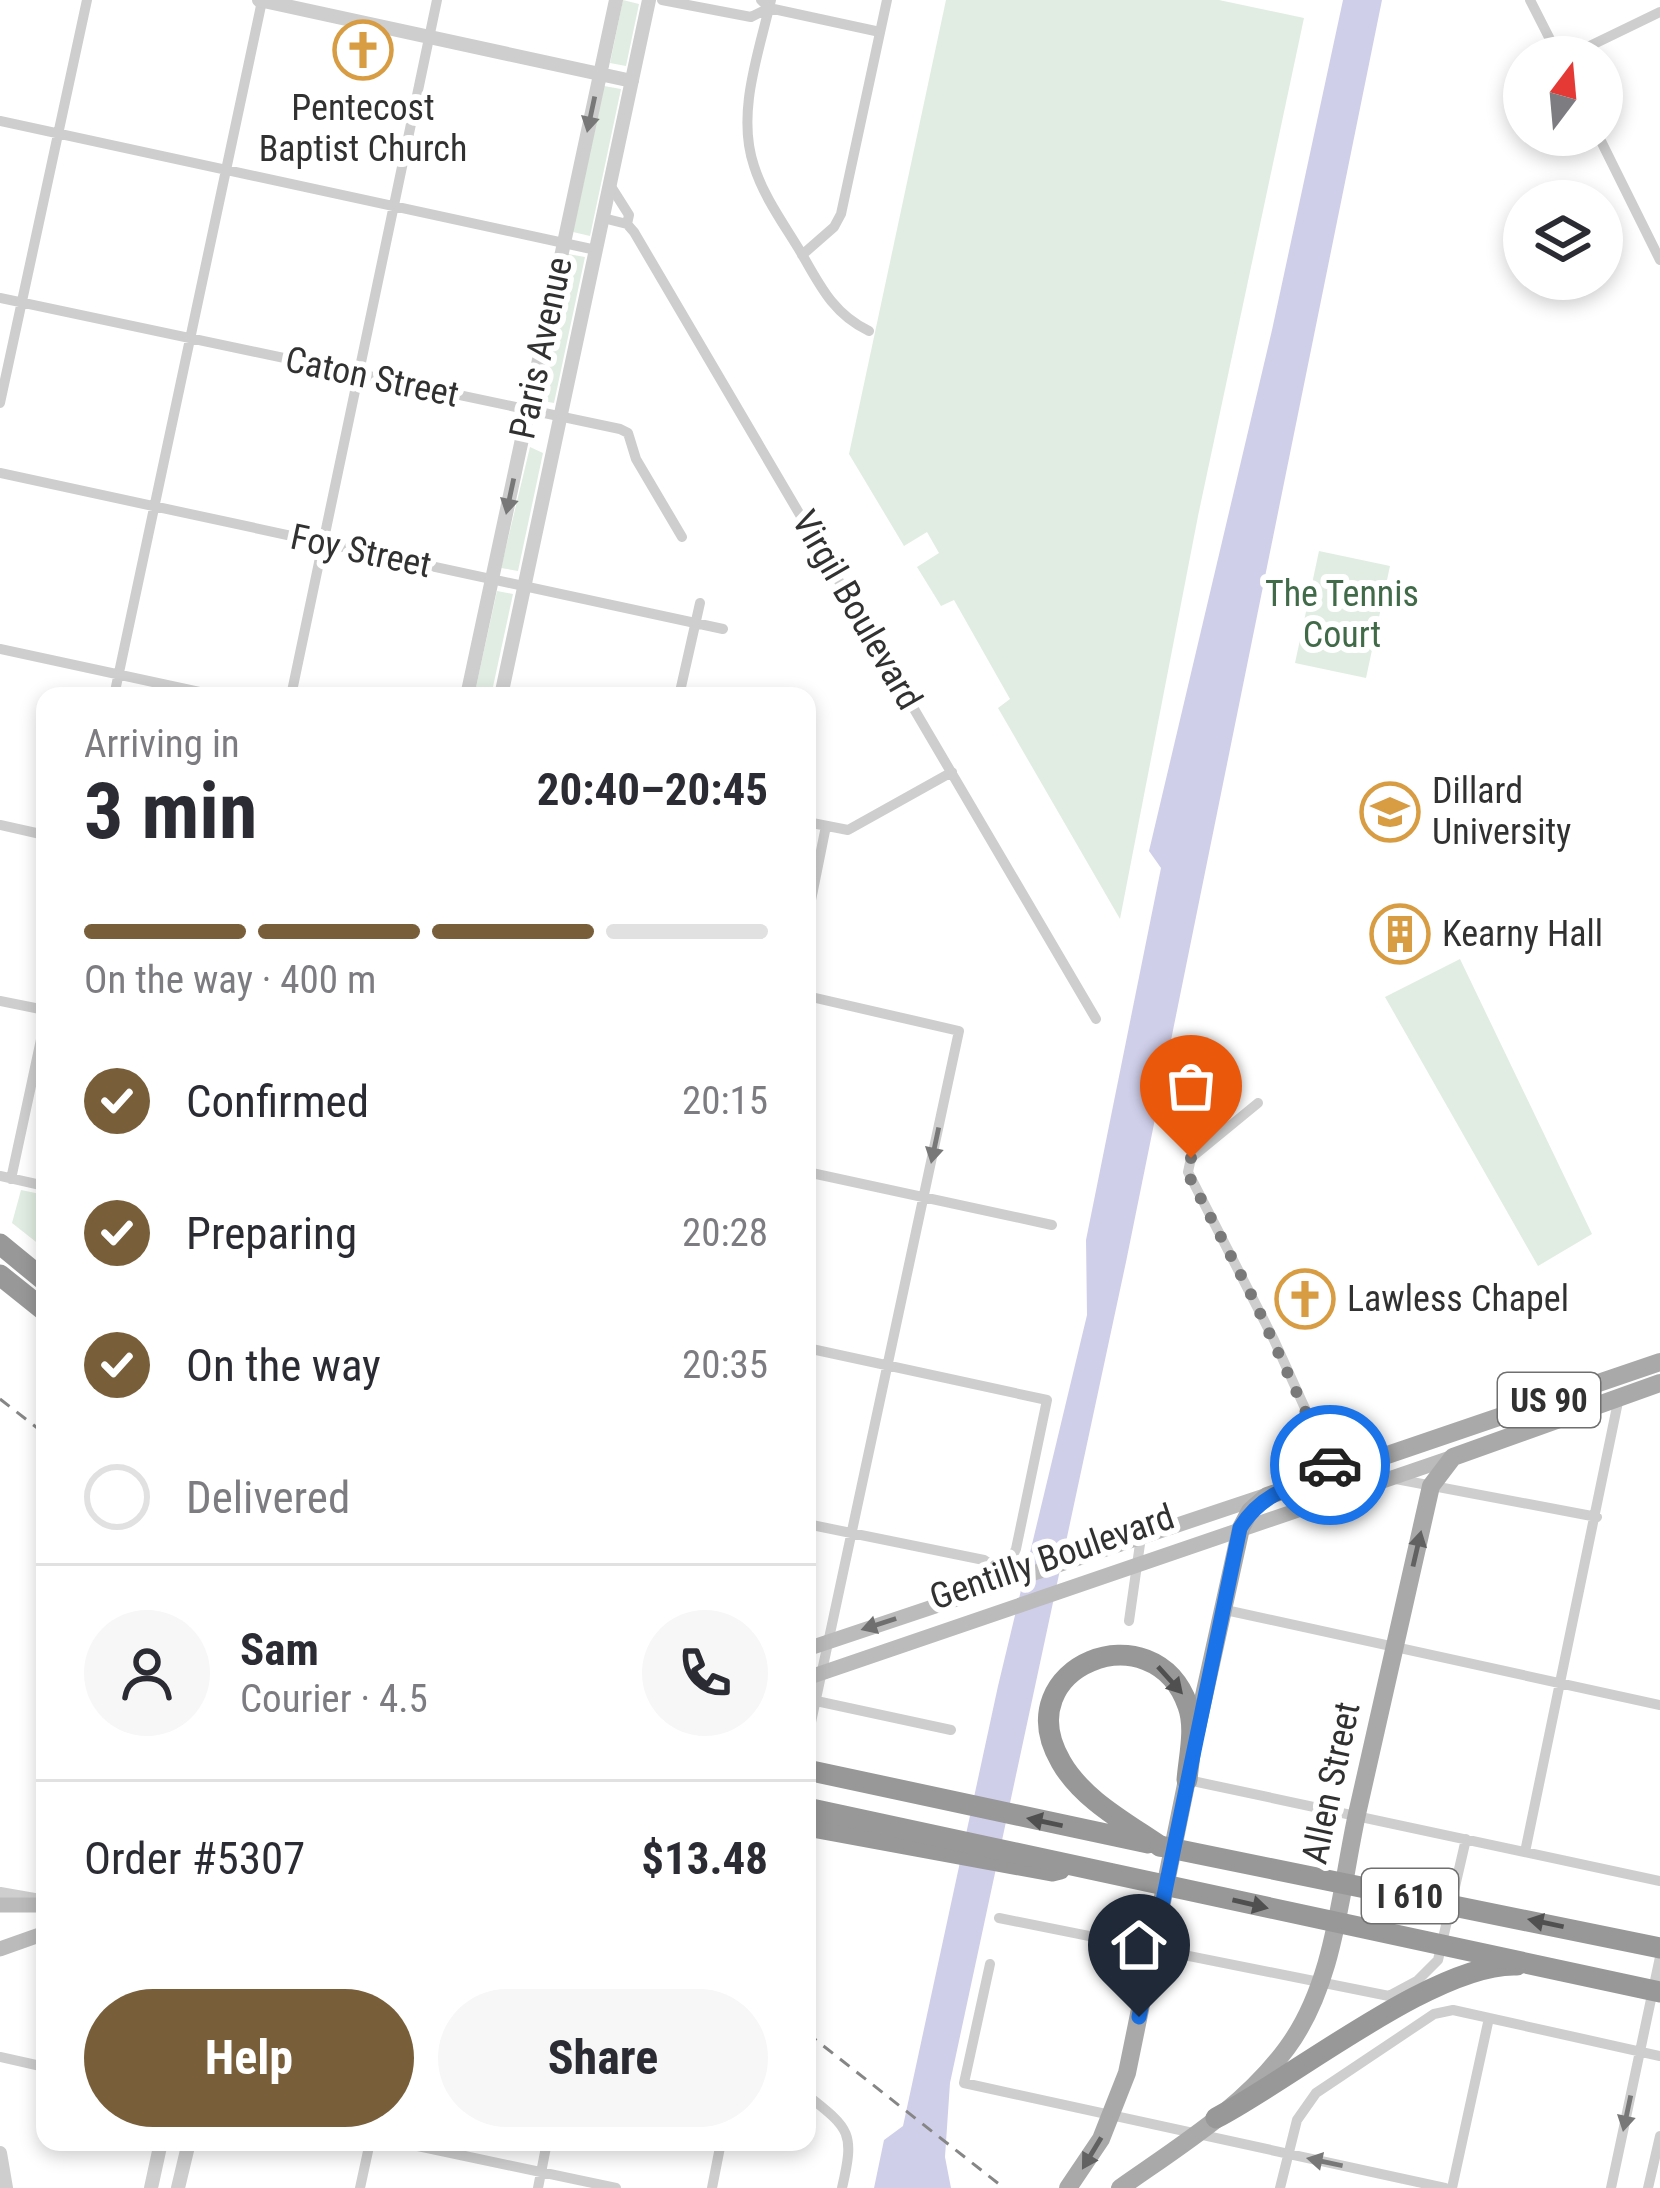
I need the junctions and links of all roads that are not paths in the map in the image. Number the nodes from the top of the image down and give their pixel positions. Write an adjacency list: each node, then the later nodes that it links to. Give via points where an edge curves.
1 (87, 0): 18 (street)
2 (261, 0): 14 (street); 20 (street)
3 (437, 0): 14 (street)
4 (616, 0): 15 (street, Paris Avenue)
5 (649, 0): 16 (street, Paris Avenue)
6 (662, 0): 9 (street, via 751,17)
7 (887, 0): 11 (street)
8 (1530, 0): 12 (street)
9 (767, 3): 11 (street); 27 (street, via 748,138 764,190)
10 (1660, 12): 13 (street)
11 (880, 32): 27 (street, via 842,214)
12 (1551, 36)
13 (1608, 36)
14 (430, 37): 15 (street); 22 (street)
15 (600, 74): 16 (street); 25 (street, Paris Avenue, one-way to 25)
16 (632, 81): 21 (street, Paris Avenue)
17 (0, 121): 18 (street)
18 (58, 134): 20 (street); 30 (street)
19 (1609, 156): 28 (street)
20 (227, 170): 22 (street); 32 (street)
21 (610, 185): 23 (street, Paris Avenue); 24 (street, Virgil Boulevard)
22 (395, 206): 25 (street); 33 (street)
23 (604, 218): 24 (street); 26 (street, Paris Avenue)
24 (627, 224): 56 (street, Virgil Boulevard)
25 (564, 243): 26 (street); 35 (street, Paris Avenue)
26 (596, 250): 36 (street, Paris Avenue)
27 (802, 254): 31 (street, via 833,307)
28 (1659, 255)
29 (0, 298): 30 (street, Caton Street)
30 (22, 303): 32 (street, Caton Street); 34 (street)
31 (869, 332)
32 (190, 339): 33 (street, Caton Street); 40 (street)
33 (358, 374): 35 (street, Caton Street); 42 (street)
34 (0, 404)
35 (528, 410): 36 (street, Caton Street); 37 (street, Paris Avenue)
36 (561, 416): 38 (street, Paris Avenue); 41 (street, Caton Street, via 628,433)
37 (522, 436): 38 (street); 43 (street, Paris Avenue, one-way to 43)
38 (555, 443): 44 (street, Paris Avenue)
39 (0, 473): 40 (street, Foy Street)
40 (154, 507): 42 (street, Foy Street); 49 (street)
41 (682, 537)
42 (322, 542): 43 (street, Foy Street); 52 (street)
43 (492, 579): 44 (street, Foy Street); 53 (street, Paris Avenue)
44 (525, 586): 46 (street, Foy Street); 54 (street, Paris Avenue)
45 (700, 604): 46 (street)
46 (695, 623): 47 (street, Foy Street); 55 (street)
47 (723, 629)
48 (0, 649): 49 (street)
49 (118, 674): 50 (street); 51 (street)
50 (116, 687)
51 (177, 687)
52 (293, 687)
53 (469, 687)
54 (503, 687)
55 (681, 687)
56 (952, 772): 59 (street, via 848,830); 65 (street, Virgil Boulevard)
57 (816, 824): 59 (street)
58 (0, 826): 60 (street)
59 (826, 826): 61 (street)
60 (36, 833)
61 (816, 875)
62 (816, 998): 71 (street, one-way to 71, via 959,1030)
63 (0, 1001): 64 (street)
64 (36, 1008)
65 (1096, 1019)
66 (36, 1057): 69 (street)
67 (1258, 1103): 84 (street, via 1191,1158 1188,1172)
68 (816, 1174): 71 (street)
69 (5, 1178): 70 (street)
70 (36, 1184)
71 (925, 1197): 72 (street); 79 (street)
72 (1052, 1225)
73 (0, 1244): 74 (highway)
74 (36, 1273)
75 (0, 1275): 76 (highway)
76 (36, 1304)
77 (816, 1350): 79 (street)
78 (1660, 1362): 80 (main road, Gentilly Boulevard / US 90)
79 (888, 1366): 91 (street); 94 (street, via 1047,1400 1016,1549)
80 (1624, 1374): 82 (street); 84 (main road, Gentilly Boulevard / US 90)
81 (1660, 1383): 82 (main road, Gentilly Boulevard / US 90)
82 (1619, 1398): 83 (main road, Gentilly Boulevard / US 90); 88 (street)
83 (1453, 1457): 85 (main road, Gentilly Boulevard); 86 (main road, Allen Street)
84 (1333, 1471): 87 (main road, Gentilly Boulevard / US 90)
85 (1393, 1478): 86 (street); 90 (main road, Gentilly Boulevard)
86 (1431, 1486): 88 (street); 100 (main road, Allen Street, one-way to 86)
87 (1267, 1496): 90 (main road, US 90); 92 (main road, Gentilly Boulevard)
88 (1597, 1517): 103 (street)
89 (816, 1526): 91 (street)
90 (1240, 1528): 93 (main road, Gentilly Boulevard); 96 (main road, US 90)
91 (853, 1534): 94 (street); 98 (street)
92 (1141, 1537): 93 (street); 95 (main road, Gentilly Boulevard)
93 (1138, 1563): 97 (street); 102 (main road, Gentilly Boulevard)
94 (995, 1568): 95 (street)
95 (1005, 1584): 98 (main road, Gentilly Boulevard, one-way to 98)
96 (1221, 1609): 100 (street); 108 (main road, US 90)
97 (1130, 1622)
98 (830, 1640): 99 (main road, Gentilly Boulevard); 101 (street)
99 (816, 1645)
100 (1395, 1648): 103 (street); 110 (main road, Allen Street)
101 (816, 1673)
102 (816, 1675)
103 (1562, 1685): 105 (street); 114 (street)
104 (816, 1701): 106 (street)
105 (1660, 1705)
106 (951, 1730)
107 (816, 1772): 113 (highway, I 610, one-way to 107)
108 (1187, 1780): 110 (street); 113 (highway, one-way to 108, via 1092,1798 1061,1764 1048,1714 1056,1689 1091,1659 1124,1655 1172,1677 1190,1708); 124 (main road, US 90)
109 (816, 1810): 115 (highway, I 610, bridge)
110 (1357, 1816): 112 (street); 128 (main road, Allen Street)
111 (816, 1828): 115 (highway, via 1052,1871)
112 (1466, 1839): 114 (street); 128 (street, via 1432,1970 1389,1996)
113 (1160, 1846): 125 (highway, I 610, one-way to 113, bridge)
114 (1526, 1852): 116 (street)
115 (1072, 1866): 127 (highway, I 610, one-way to 127, bridge)
116 (1660, 1881)
117 (0, 1894): 118 (street)
118 (36, 1902)
119 (36, 1904): 120 (main road)
120 (0, 1905)
121 (999, 1918): 124 (street)
122 (36, 1936): 123 (main road)
123 (0, 1949)
124 (1154, 1949): 128 (street); 137 (main road, US 90)
125 (1660, 1953): 131 (street)
126 (990, 1964): 137 (street, via 964,2083)
127 (1531, 1965): 129 (highway, I 610, bridge); 136 (highway, bridge, via 1466,1972)
128 (1320, 1984): 136 (main road, Allen Street, via 1286,2050)
129 (1660, 1992)
130 (1489, 2018): 131 (street); 147 (street, via 1434,2014 1316,2093 1297,2120); 160 (street)
131 (1641, 2051): 132 (street); 161 (street, one-way to 161)
132 (1660, 2056)
133 (0, 2057): 134 (street)
134 (36, 2064)
135 (816, 2103): 156 (street, via 845,2128)
136 (1224, 2111): 138 (main road, Allen Street)
137 (1112, 2115): 138 (street); 157 (main road, US 90, one-way to 157)
138 (1196, 2134): 147 (street); 158 (main road, Allen Street)
139 (1660, 2136): 162 (street)
140 (159, 2151): 150 (street)
141 (187, 2151): 151 (street)
142 (368, 2151): 152 (street)
143 (442, 2151): 148 (street)
144 (545, 2151): 148 (street)
145 (720, 2151): 155 (street)
146 (0, 2152): 149 (street)
147 (1288, 2154): 159 (street); 160 (street, one-way to 147)
148 (541, 2172): 153 (street); 154 (street)
149 (6, 2188)
150 (152, 2188)
151 (178, 2188)
152 (361, 2188)
153 (538, 2188)
154 (616, 2188)
155 (712, 2188)
156 (842, 2188)
157 (1068, 2188)
158 (1120, 2188)
159 (1280, 2188)
160 (1448, 2188)
161 (1610, 2188)
162 (1648, 2188)

